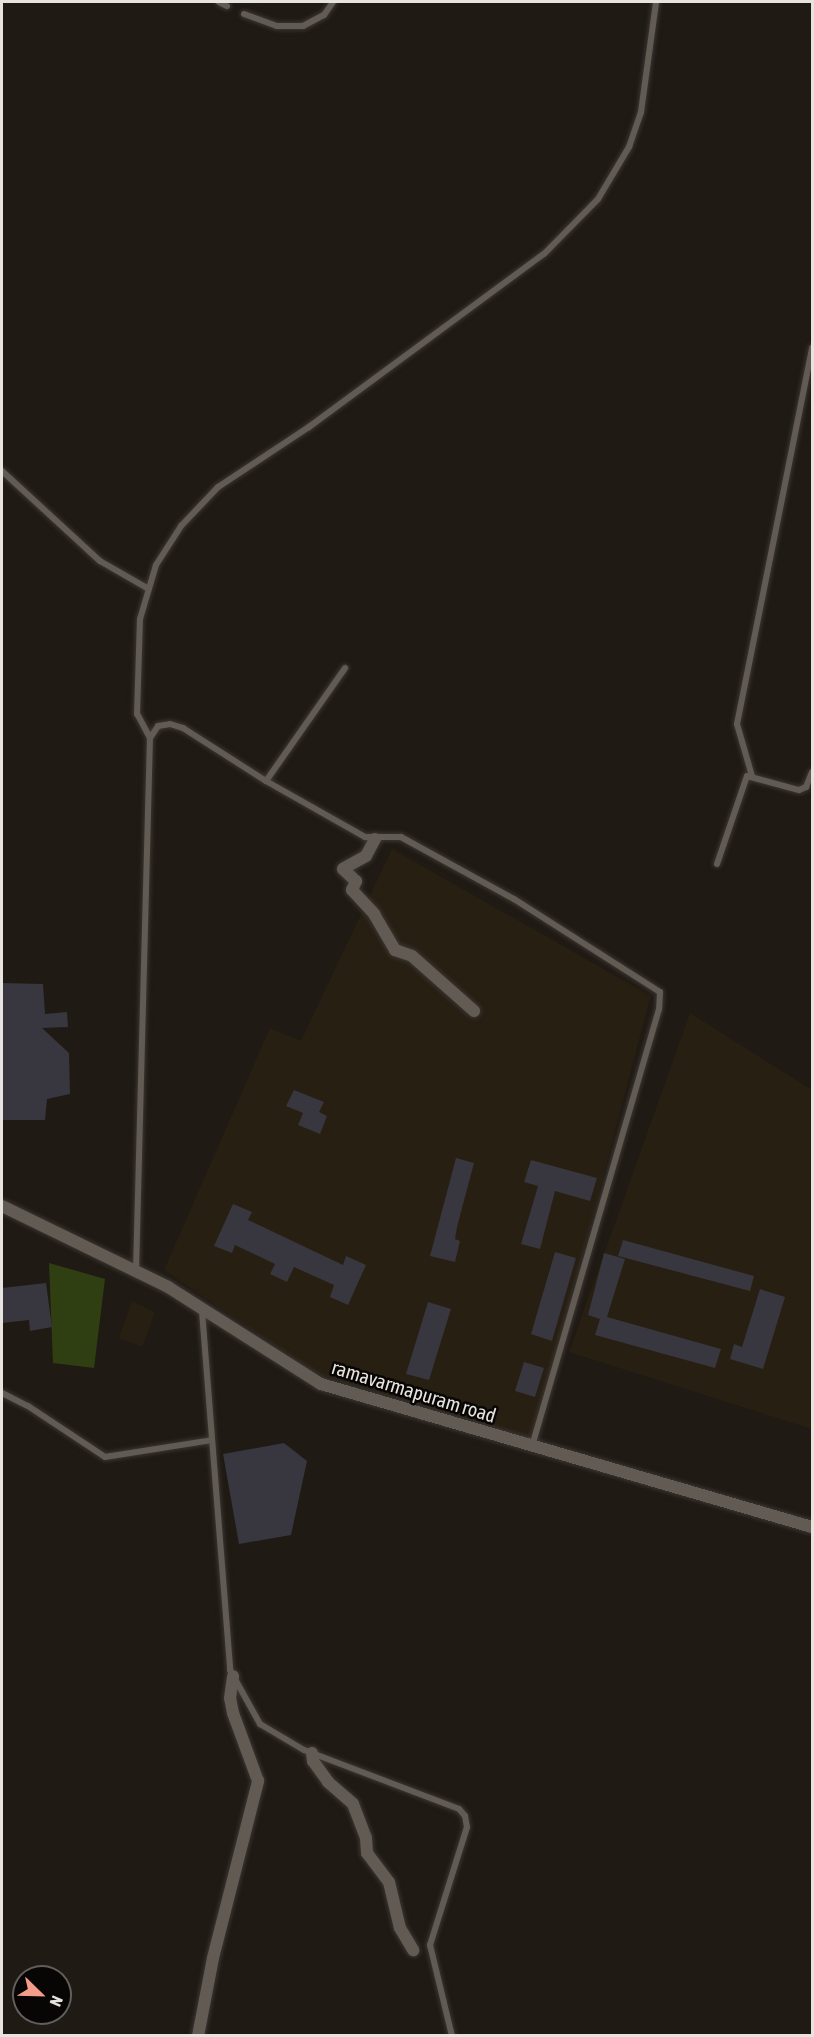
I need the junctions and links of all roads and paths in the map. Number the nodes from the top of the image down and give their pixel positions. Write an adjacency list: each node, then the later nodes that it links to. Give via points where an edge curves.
1 (219, 2): 4 (lane)
2 (333, 2): 5 (lane, via 315,22 291,28)
3 (656, 2): 8 (lane, via 641,112 629,147 598,199 544,254 384,368 309,427 218,487 181,526)
4 (227, 6)
5 (244, 14)
6 (813, 347): 12 (lane, via 737,724)
7 (2, 471): 8 (lane, via 100,561)
8 (147, 588): 10 (lane, via 135,678 137,714)
9 (345, 668): 13 (lane)
10 (150, 738): 13 (lane, via 158,726 183,728); 18 (lane)
11 (813, 772): 12 (lane, via 806,786 799,790)
12 (752, 776): 15 (lane, via 742,782)
13 (266, 781): 14 (lane)
14 (375, 839): 16 (street, via 366,856 343,869 356,881 352,890 374,914 394,950 412,956); 22 (lane, via 401,837 513,899 660,992 656,1020)
15 (717, 864)
16 (474, 1011)
17 (2, 1206): 18 (street, ramavarmapuram road)
18 (136, 1271): 19 (street, ramavarmapuram road)
19 (202, 1307): 21 (lane); 22 (street, ramavarmapuram road, via 321,1384)
20 (2, 1393): 21 (lane, via 105,1457)
21 (212, 1440): 24 (lane)
22 (532, 1447): 23 (street, ramavarmapuram road)
23 (813, 1527)
24 (233, 1676): 25 (lane, via 260,1724); 27 (street, via 233,1713 258,1781 213,1958)
25 (312, 1754): 26 (street, via 322,1776 353,1804 366,1838 367,1853 389,1882 400,1928); 28 (lane, via 459,1809 465,1816 467,1827 430,1945)
26 (413, 1950)
27 (198, 2036)
28 (452, 2036)

